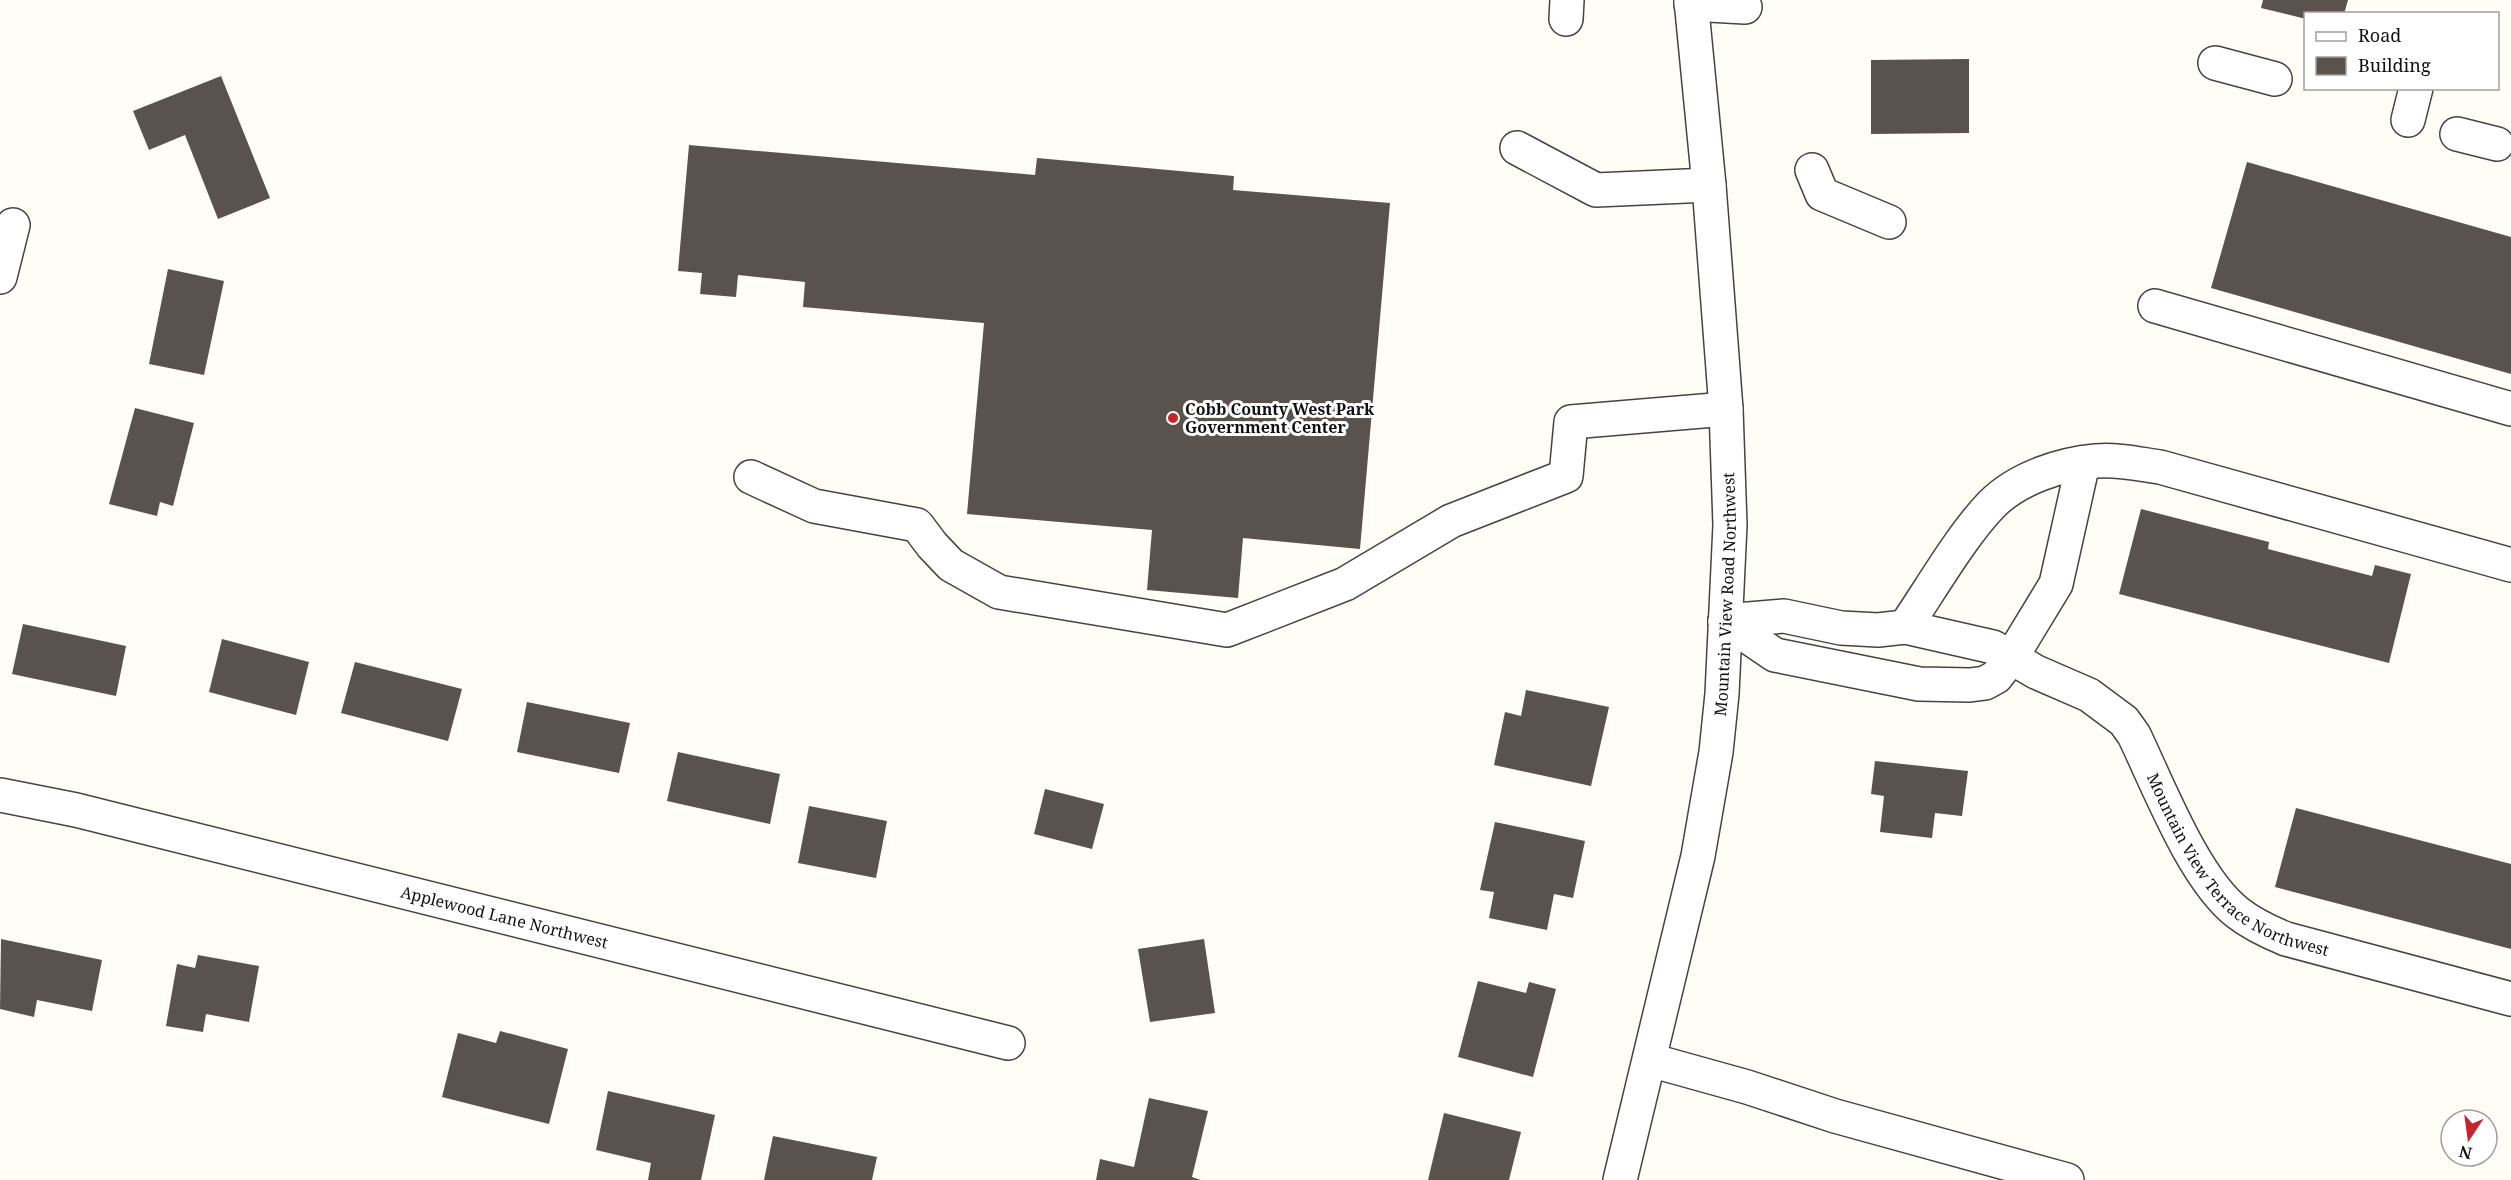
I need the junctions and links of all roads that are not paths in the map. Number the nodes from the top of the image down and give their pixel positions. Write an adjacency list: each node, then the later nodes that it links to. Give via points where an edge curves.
1 (1691, 2): 2 (street); 11 (street, Mountain View Road Northwest)
2 (1745, 7)
3 (2215, 63): 4 (street)
4 (2275, 79)
5 (2416, 90): 6 (street)
6 (2408, 120)
7 (2457, 134): 8 (street)
8 (2498, 144)
9 (1517, 148): 11 (street, via 1596,189)
10 (1812, 170): 12 (street, via 1822,194)
11 (1708, 185): 17 (street, Mountain View Road Northwest)
12 (1889, 222)
13 (13, 225): 14 (street)
14 (0, 277)
15 (2155, 306): 16 (street)
16 (2511, 408)
17 (1726, 409): 19 (street, via 1571,422 1566,476 1451,521 1345,584 1227,630 999,592 951,565 917,525 814,506); 21 (street, Mountain View Road Northwest, via 1730,525)
18 (2083, 463): 20 (street, via 2125,461 2160,467); 22 (street, via 2040,474 1994,503); 23 (street, via 2056,584)
19 (751, 477)
20 (2511, 566)
21 (1725, 621): 22 (street, Mountain View Terrace Northwest, via 1784,616 1841,628); 23 (street, via 1775,654 1919,684 1985,683 1996,677); 27 (street, Mountain View Road Northwest, via 1722,694 1707,807)
22 (1905, 627): 23 (street, Mountain View Terrace Northwest, via 1993,647)
23 (2011, 658): 25 (street, Mountain View Terrace Northwest, via 2089,695 2124,721 2201,871 2237,913 2286,939)
24 (0, 795): 26 (street, Applewood Lane Northwest, via 76,810)
25 (2511, 999)
26 (1008, 1043)
27 (1650, 1060): 28 (street, Mountain View Road Northwest); 29 (street)
28 (1620, 1180)
29 (2067, 1180)

